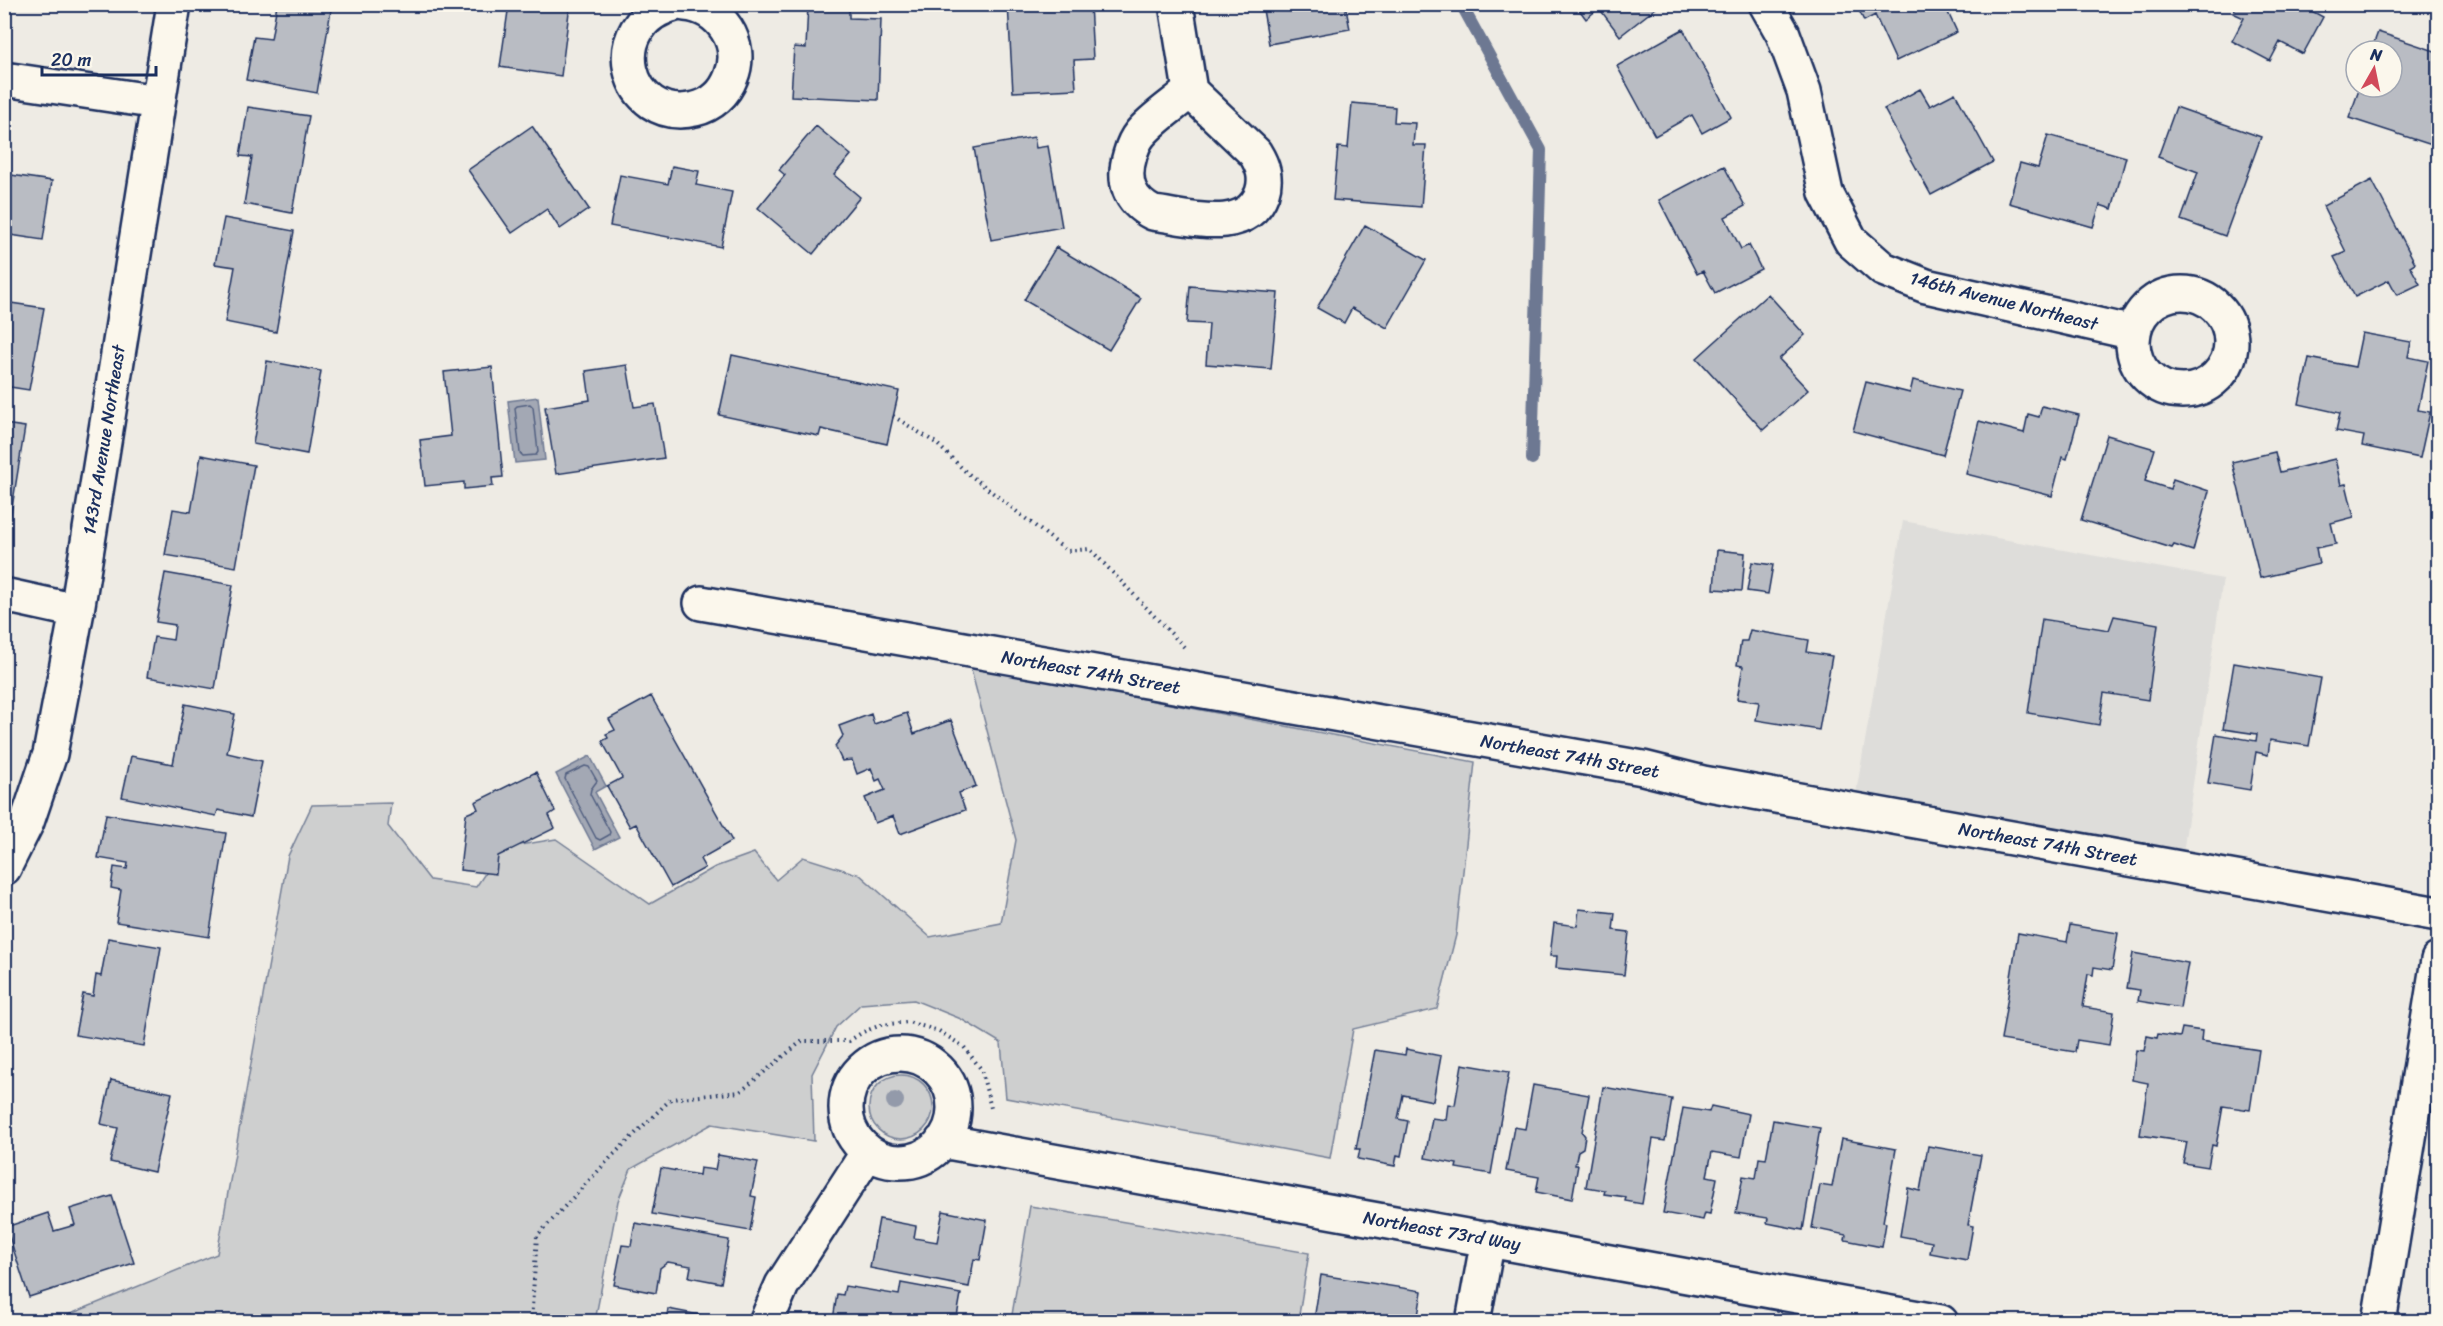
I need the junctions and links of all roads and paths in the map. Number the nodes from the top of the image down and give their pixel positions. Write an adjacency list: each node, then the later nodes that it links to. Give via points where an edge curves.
1 (174, 4): 8 (street, 143rd Avenue Northeast)
2 (675, 4): 3 (street, via 647,16 636,29 628,61 641,92 669,110 686,111 710,103 728,86 735,53 723,22 710,12)
3 (685, 4)
4 (1176, 4): 7 (street)
5 (1766, 4): 9 (street, 146th Avenue Northeast, via 1783,34 1803,91 1826,193 1851,241 1883,269 1926,286)
6 (4, 79): 8 (street)
7 (1190, 91)
8 (158, 102): 13 (street, 143rd Avenue Northeast)
9 (2134, 333)
10 (893, 416): 14 (path, via 936,442 965,471 1067,551 1090,549)
11 (4, 595): 13 (street)
12 (701, 603): 16 (street, Northeast 74th Street, via 1632,766 1703,783)
13 (77, 611): 15 (street, 143rd Avenue Northeast, via 50,754 27,822)
14 (1191, 655)
15 (4, 868)
16 (2439, 914)
17 (2439, 960): 26 (street)
18 (993, 1116): 22 (path, via 981,1070 964,1047 939,1031 908,1022 881,1025 849,1041 802,1041 740,1092 671,1099 612,1155 537,1236)
19 (942, 1142): 20 (street, via 920,1158 902,1162); 20 (street, via 954,1118 954,1099 948,1082 922,1058 886,1054 856,1073 844,1107 855,1140); 21 (street, Northeast 73rd Way)
20 (868, 1152): 23 (street, via 782,1285)
21 (1488, 1239): 24 (street); 25 (street, Northeast 73rd Way)
22 (531, 1322)
23 (766, 1322)
24 (1473, 1322)
25 (1941, 1322)
26 (2379, 1322)

